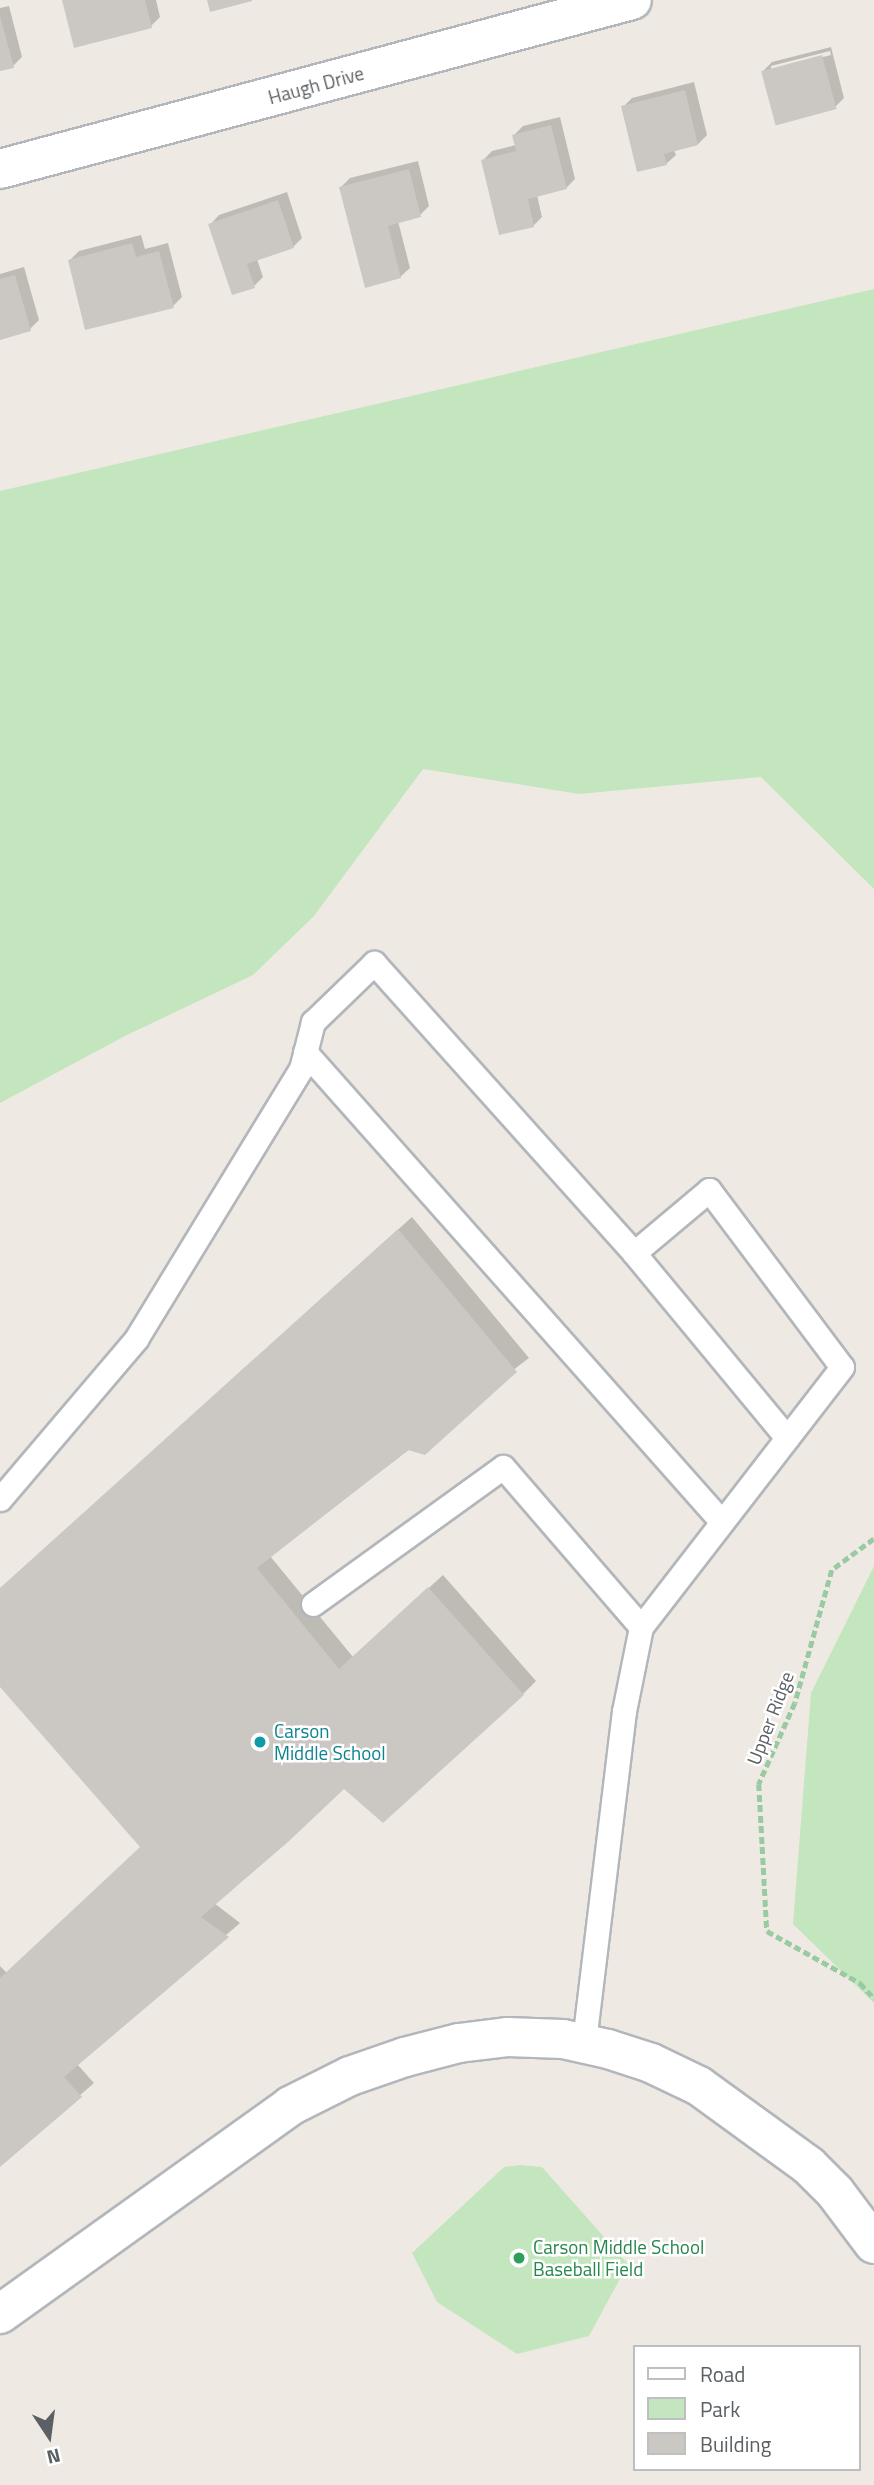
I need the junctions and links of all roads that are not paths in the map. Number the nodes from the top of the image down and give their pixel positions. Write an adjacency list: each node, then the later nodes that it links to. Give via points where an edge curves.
1 (632, 0): 2 (street, Haugh Drive)
2 (0, 169)
3 (305, 1052): 4 (lane, via 313,1022 373,963); 6 (lane, via 301,1069 136,1339); 7 (lane)
4 (634, 1253): 5 (lane); 5 (lane, via 709,1190 842,1367)
5 (787, 1438): 7 (lane)
6 (0, 1499)
7 (722, 1522): 9 (lane)
8 (313, 1604): 9 (lane, via 503,1467)
9 (641, 1627): 10 (lane, via 622,1725)
10 (584, 2043): 11 (street, via 651,2063 710,2093 809,2166); 12 (street, via 507,2037 459,2043 350,2076 290,2106)
11 (874, 2244)
12 (0, 2314)

